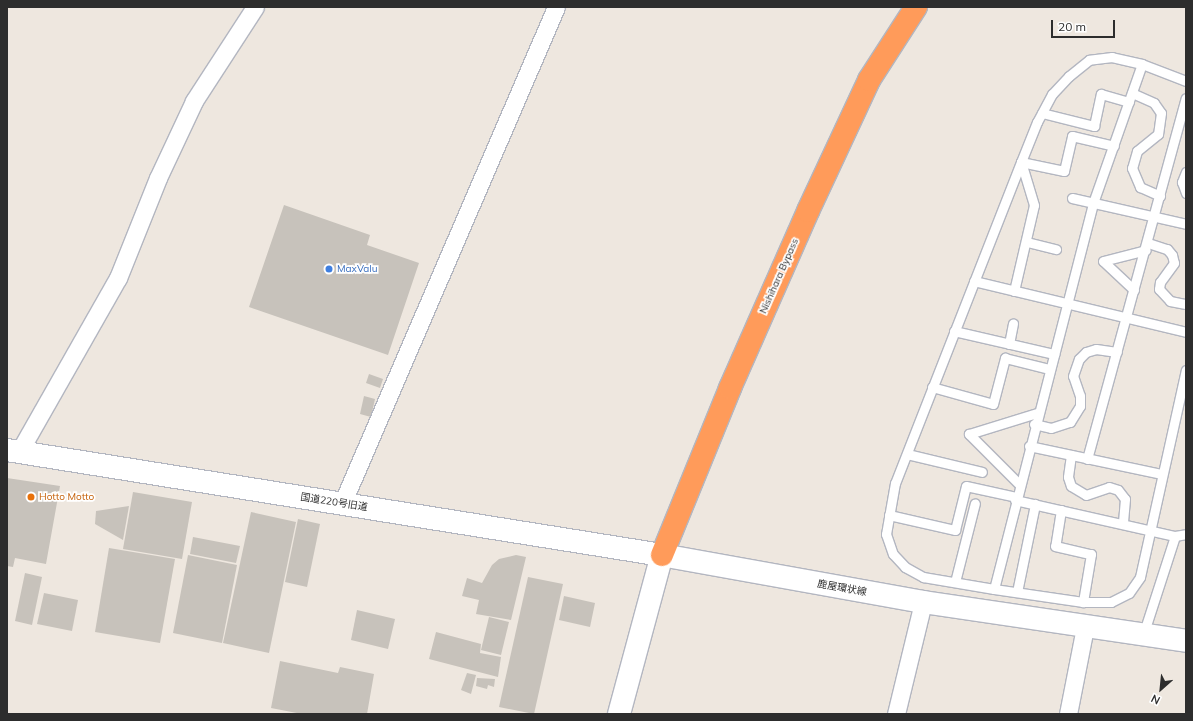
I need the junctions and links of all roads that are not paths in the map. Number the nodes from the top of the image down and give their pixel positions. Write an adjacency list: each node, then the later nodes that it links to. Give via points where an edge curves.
1 (255, 7): 43 (street, via 194,101 158,178 118,278)
2 (556, 7): 52 (street)
3 (916, 7): 60 (highway, Nishihara Bypass, via 869,80 811,204 730,388)
4 (1142, 64): 5 (lane); 6 (lane); 9 (lane, via 1112,57 1089,60 1056,90)
5 (1186, 81)
6 (1132, 93): 8 (lane); 15 (lane, via 1154,103 1161,113 1158,134 1137,151 1132,168 1140,187)
7 (1186, 98): 10 (lane)
8 (1129, 102): 9 (lane, via 1101,94 1094,126); 11 (lane)
9 (1042, 113): 12 (lane)
10 (1182, 129): 15 (lane)
11 (1114, 146): 12 (lane, via 1072,136 1064,171); 17 (lane)
12 (1021, 162): 20 (lane, via 1034,205); 23 (lane)
13 (1186, 172): 14 (lane, via 1182,182)
14 (1186, 193)
15 (1160, 196): 18 (lane)
16 (1072, 198): 17 (lane)
17 (1094, 203): 18 (lane); 26 (lane)
18 (1155, 217): 19 (lane); 21 (lane)
19 (1186, 224)
20 (1027, 242): 22 (lane); 25 (lane)
21 (1147, 246): 24 (lane); 24 (lane, via 1103,261); 27 (lane, via 1167,249 1172,255 1174,263 1160,282 1160,289 1170,301)
22 (1056, 249)
23 (974, 281): 25 (lane); 30 (lane)
24 (1134, 290): 28 (lane)
25 (1014, 291): 26 (lane)
26 (1067, 304): 28 (lane); 34 (lane)
27 (1186, 304)
28 (1126, 319): 31 (lane); 33 (lane)
29 (1014, 323): 32 (lane)
30 (954, 331): 32 (lane); 37 (lane)
31 (1186, 332)
32 (1009, 344): 34 (lane)
33 (1117, 352): 41 (lane, via 1096,349 1086,352 1079,359 1073,376 1080,396 1080,406 1070,422 1051,428); 46 (lane)
34 (1054, 354): 35 (lane)
35 (1050, 369): 37 (lane, via 1005,358 994,404); 38 (lane)
36 (1185, 376): 39 (lane)
37 (932, 387): 44 (lane)
38 (1037, 413): 41 (lane); 49 (lane, via 969,434)
39 (1176, 415): 40 (lane); 48 (lane)
40 (1186, 417)
41 (1034, 424): 42 (lane)
42 (1029, 446): 45 (lane); 49 (lane)
43 (13, 451): 52 (main road, 国道220号旧道)
44 (907, 454): 47 (lane); 55 (lane, via 895,483)
45 (1071, 455): 46 (lane); 56 (lane, via 1068,477 1071,486 1086,495 1109,487 1118,490 1125,499)
46 (1087, 459): 48 (lane)
47 (982, 472)
48 (1162, 474): 57 (lane)
49 (1019, 484): 50 (lane)
50 (1015, 498): 53 (lane); 55 (lane, via 966,486 955,530); 62 (lane)
51 (975, 503): 61 (lane)
52 (342, 504): 60 (main road, 国道220号旧道)
53 (1034, 504): 54 (lane); 63 (lane)
54 (1061, 510): 56 (lane); 65 (lane, via 1055,546 1091,554)
55 (889, 515): 61 (lane, via 886,534 893,554 905,567 923,577)
56 (1123, 524): 57 (lane)
57 (1150, 530): 59 (lane); 65 (lane, via 1140,577 1129,593 1111,602)
58 (1186, 534): 59 (lane)
59 (1176, 536): 67 (lane)
60 (662, 555): 64 (main road, 鹿屋環状線); 69 (main road)
61 (955, 582): 62 (lane)
62 (994, 589): 63 (lane)
63 (1017, 592): 65 (lane)
64 (923, 602): 66 (main road, 鹿屋環状線); 70 (street)
65 (1083, 602)
66 (1085, 627): 67 (main road, 鹿屋環状線); 71 (street)
67 (1143, 635): 68 (main road, 鹿屋環状線)
68 (1186, 641)
69 (619, 714)
70 (896, 714)
71 (1068, 714)

